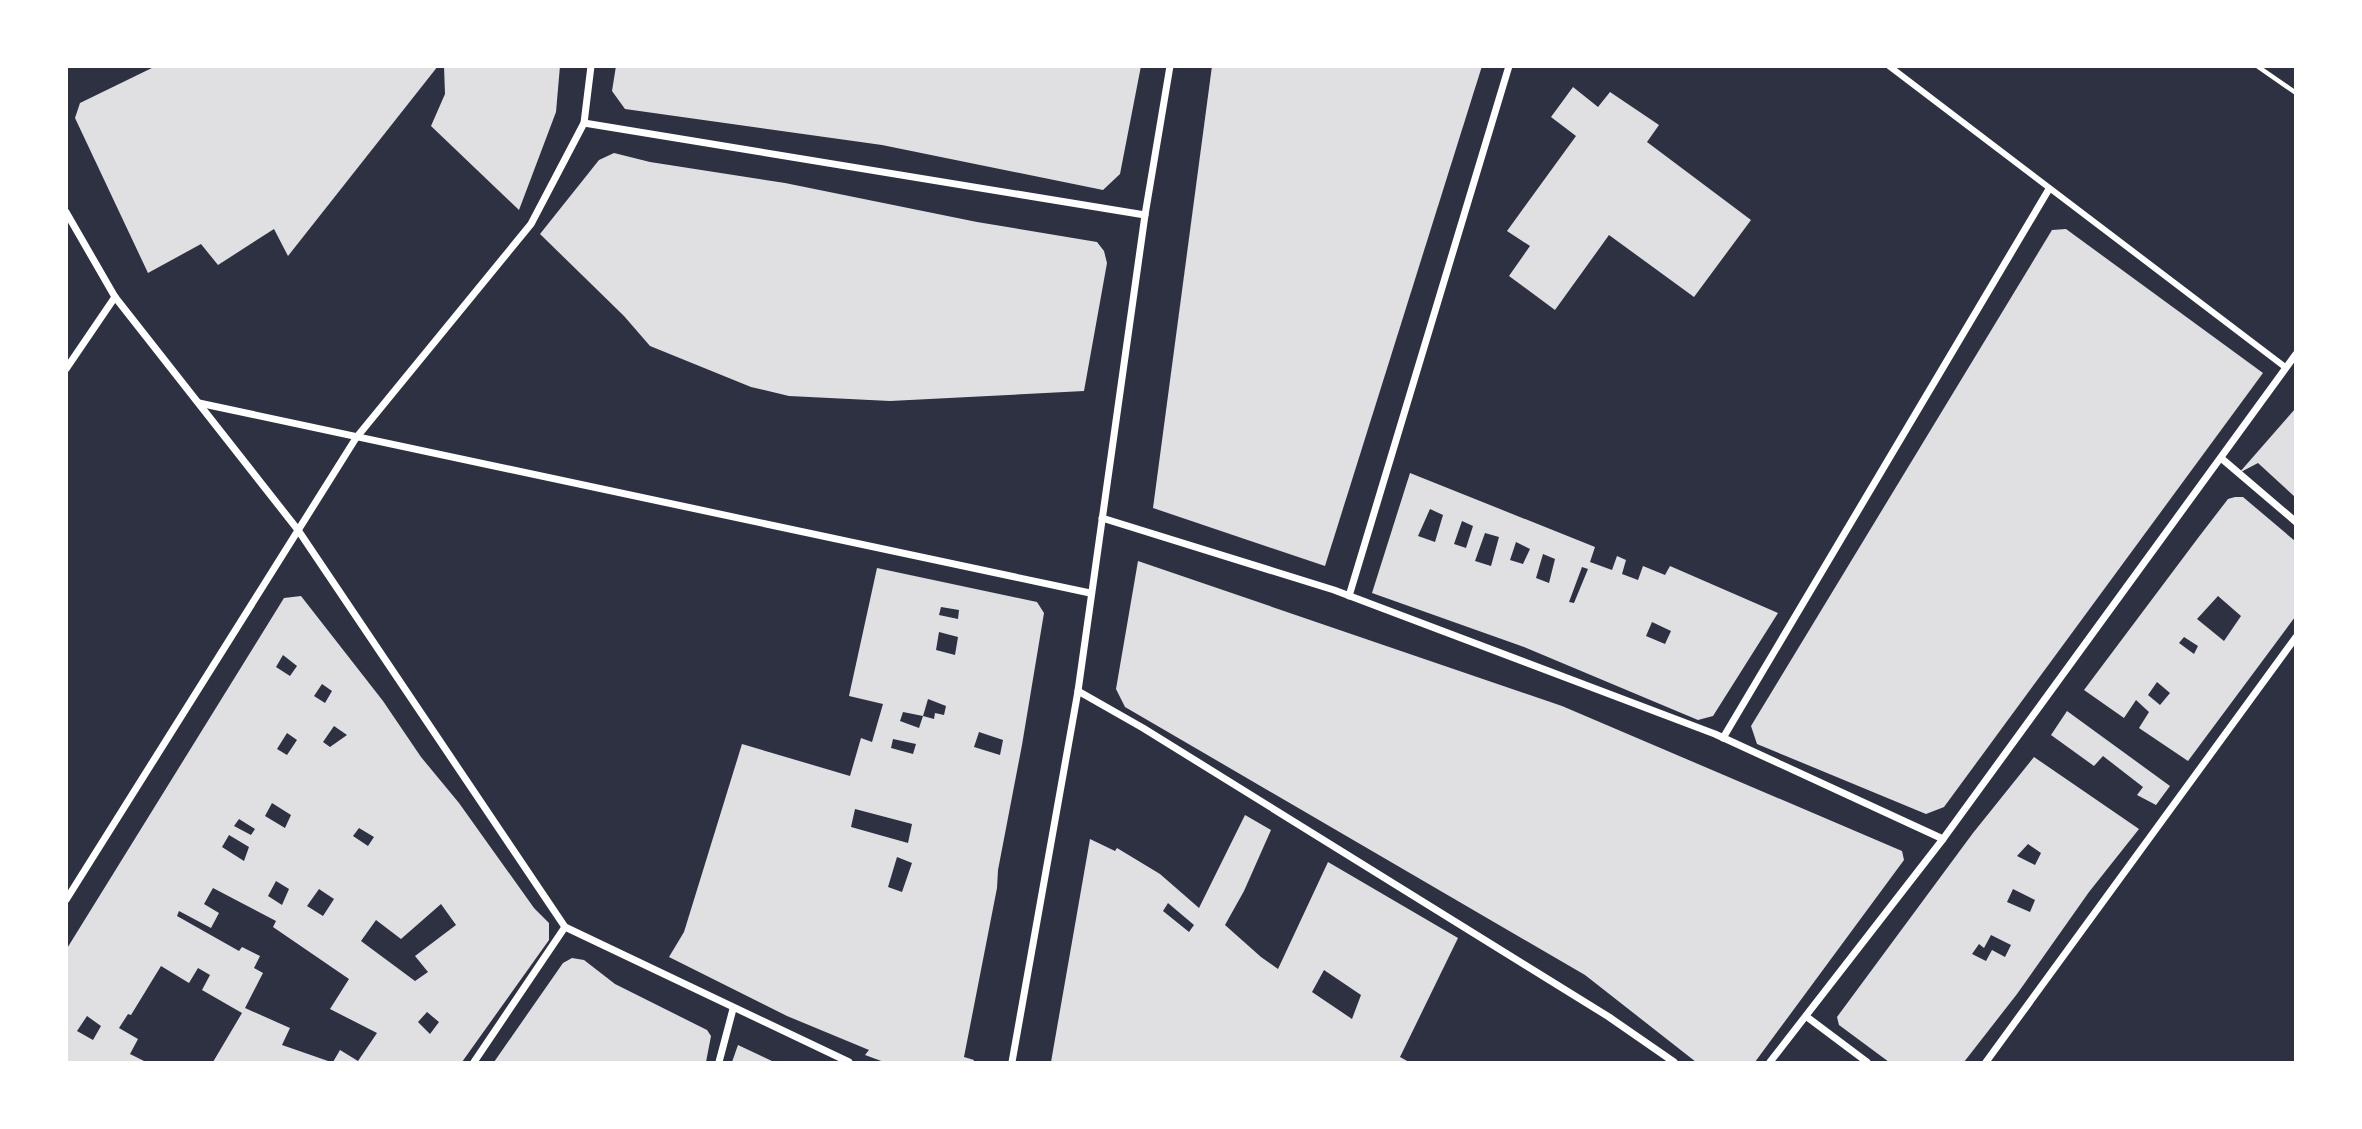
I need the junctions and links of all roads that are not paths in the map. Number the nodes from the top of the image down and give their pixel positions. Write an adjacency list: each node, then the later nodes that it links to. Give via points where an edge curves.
1 (591, 66): 5 (street)
2 (1170, 66): 8 (street)
3 (1509, 66): 20 (street)
4 (1889, 66): 6 (street)
5 (584, 123): 8 (street); 14 (street, via 531,223)
6 (2049, 189): 11 (street); 23 (street)
7 (66, 212): 9 (street)
8 (1145, 215): 16 (street)
9 (115, 297): 12 (street); 13 (street)
10 (2295, 354): 11 (street)
11 (2285, 367): 15 (street)
12 (66, 369)
13 (198, 403): 14 (street); 18 (street)
14 (356, 438): 18 (street); 19 (street)
15 (2221, 458): 17 (street); 24 (street)
16 (1102, 518): 19 (street); 20 (street)
17 (2295, 522)
18 (298, 530): 25 (street); 26 (street)
19 (1090, 593): 22 (street)
20 (1349, 596): 23 (street)
21 (2295, 637): 36 (street)
22 (1077, 691): 32 (street); 33 (street, via 1609,1017)
23 (1723, 738): 24 (street)
24 (1943, 839): 28 (street)
25 (66, 900)
26 (565, 927): 27 (street); 29 (street)
27 (733, 1009): 30 (street); 31 (street)
28 (1807, 1017): 34 (street); 35 (street)
29 (474, 1062)
30 (719, 1062)
31 (849, 1062)
32 (1012, 1062)
33 (1674, 1062)
34 (1770, 1062)
35 (1867, 1062)
36 (1986, 1062)

